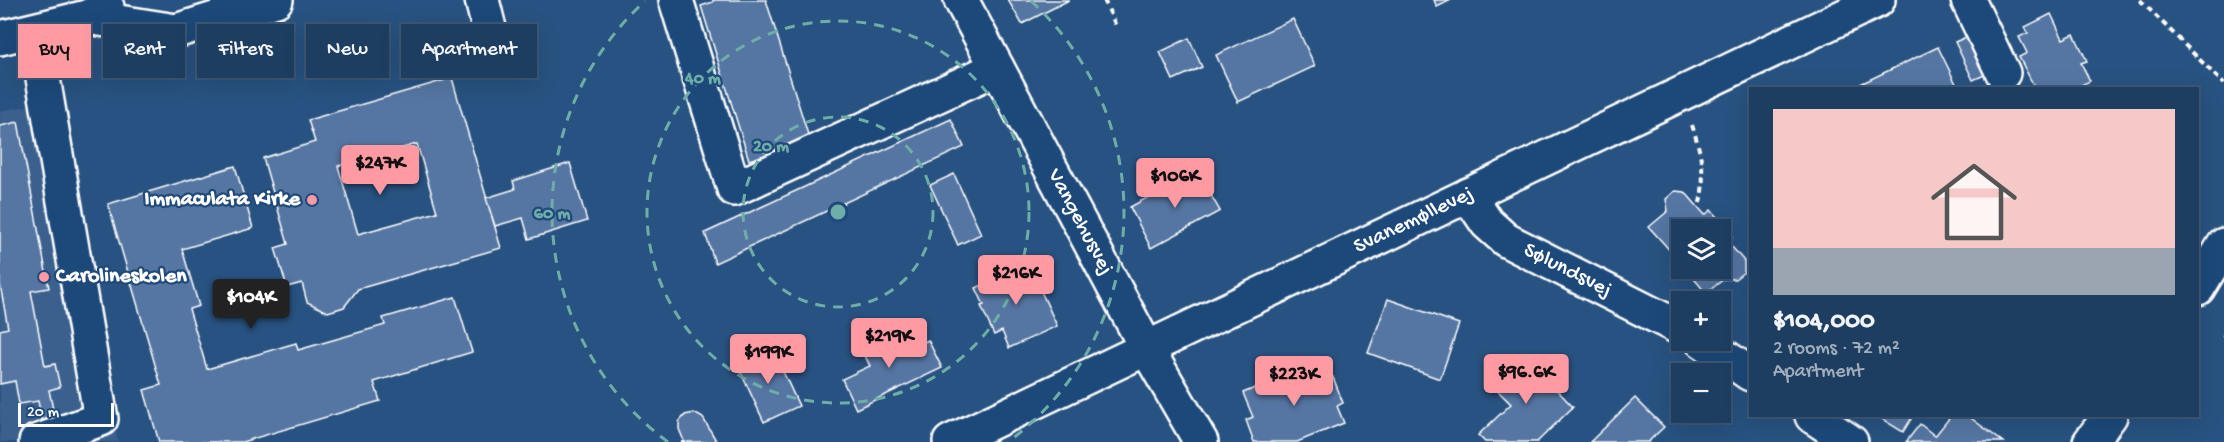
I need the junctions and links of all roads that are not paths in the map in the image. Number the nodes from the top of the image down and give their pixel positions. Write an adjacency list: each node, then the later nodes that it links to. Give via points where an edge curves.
1 (122, 0): 7 (street)
2 (276, 0): 7 (street, via 176,31)
3 (676, 0): 11 (street, via 734,189)
4 (961, 0): 11 (street, Vangehusvej)
5 (1878, 0): 14 (street, Svanemøllevej)
6 (1968, 0): 12 (street)
7 (87, 9): 8 (street)
8 (52, 24)
9 (18, 34): 10 (street)
10 (0, 38)
11 (997, 68): 18 (street, Vangehusvej)
12 (2003, 73)
13 (43, 78): 23 (street)
14 (1468, 195): 17 (street, Sølundsvej, via 1487,223 1506,240); 18 (street, Svanemøllevej)
15 (2224, 244): 16 (street)
16 (2199, 286)
17 (1671, 323)
18 (1147, 349): 25 (street, Svanemøllevej); 26 (street, Vangehusvej)
19 (1717, 351): 20 (street)
20 (1749, 373)
21 (1814, 417): 27 (street)
22 (2109, 417): 28 (street)
23 (105, 431): 24 (street)
24 (36, 442)
25 (950, 442)
26 (1201, 442)
27 (1851, 442)
28 (2090, 442)

